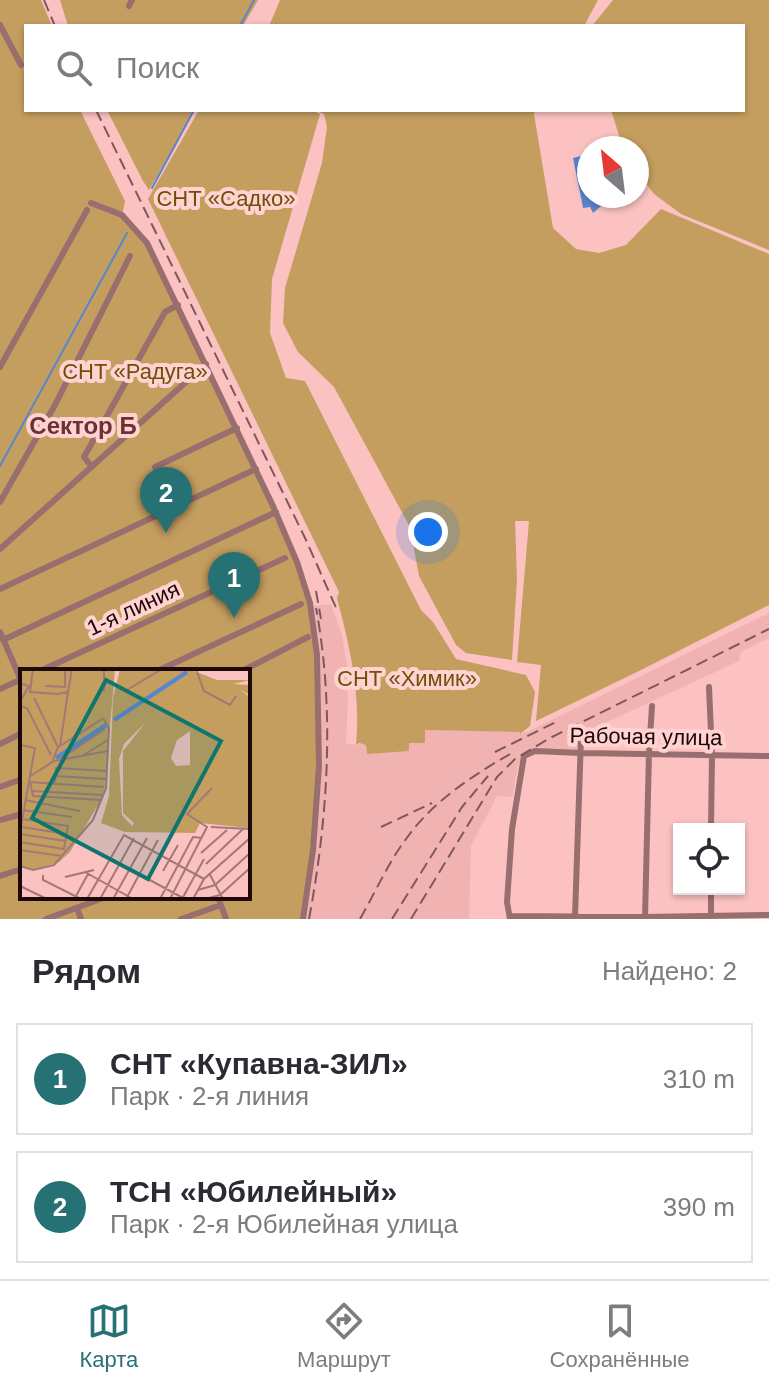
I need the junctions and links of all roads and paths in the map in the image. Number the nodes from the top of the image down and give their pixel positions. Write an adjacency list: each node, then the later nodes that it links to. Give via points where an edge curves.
1 (0, 25): 2 (street)
2 (21, 65)
3 (130, 256): 10 (street)
4 (178, 305): 5 (street); 6 (street, via 147,243 122,215 89,207); 8 (street, via 165,312 84,457)
5 (206, 364): 7 (street); 8 (street)
6 (0, 367)
7 (237, 428): 9 (street); 11 (street, via 155,467)
8 (92, 467): 13 (street)
9 (256, 469): 11 (street); 12 (street)
10 (0, 502)
11 (174, 508): 15 (street)
12 (276, 512): 19 (street); 56 (street, via 310,603 317,655 319,766)
13 (0, 549)
14 (285, 558): 20 (street, 1-я линия)
15 (0, 589)
16 (301, 604): 21 (street)
17 (0, 632): 19 (street)
18 (308, 637): 22 (street)
19 (3, 640): 23 (street)
20 (44, 669)
21 (161, 669)
22 (246, 669)
23 (20, 678)
24 (20, 680): 26 (street)
25 (709, 687): 33 (street)
26 (0, 689)
27 (652, 706): 32 (street)
28 (20, 734): 30 (street)
29 (581, 737): 31 (street)
30 (0, 744)
31 (581, 753): 32 (street, Рабочая улица); 48 (street, Рабочая улица, via 535,751 524,756 512,829); 50 (street)
32 (649, 753): 33 (street, Рабочая улица); 51 (street)
33 (712, 755): 34 (street, Рабочая улица); 39 (street)
34 (769, 756)
35 (20, 780): 36 (street)
36 (0, 787)
37 (20, 815): 38 (street)
38 (0, 820)
39 (711, 823)
40 (20, 870): 41 (street)
41 (0, 876)
42 (711, 895): 49 (street)
43 (101, 899): 46 (street)
44 (219, 899): 45 (street)
45 (221, 905): 54 (street); 55 (street)
46 (77, 908): 52 (street); 53 (street)
47 (769, 915): 49 (street)
48 (510, 917): 50 (street)
49 (711, 917): 51 (street)
50 (575, 918): 51 (street)
51 (645, 918)
52 (46, 919)
53 (81, 919)
54 (181, 919)
55 (226, 919)
56 (303, 919)

